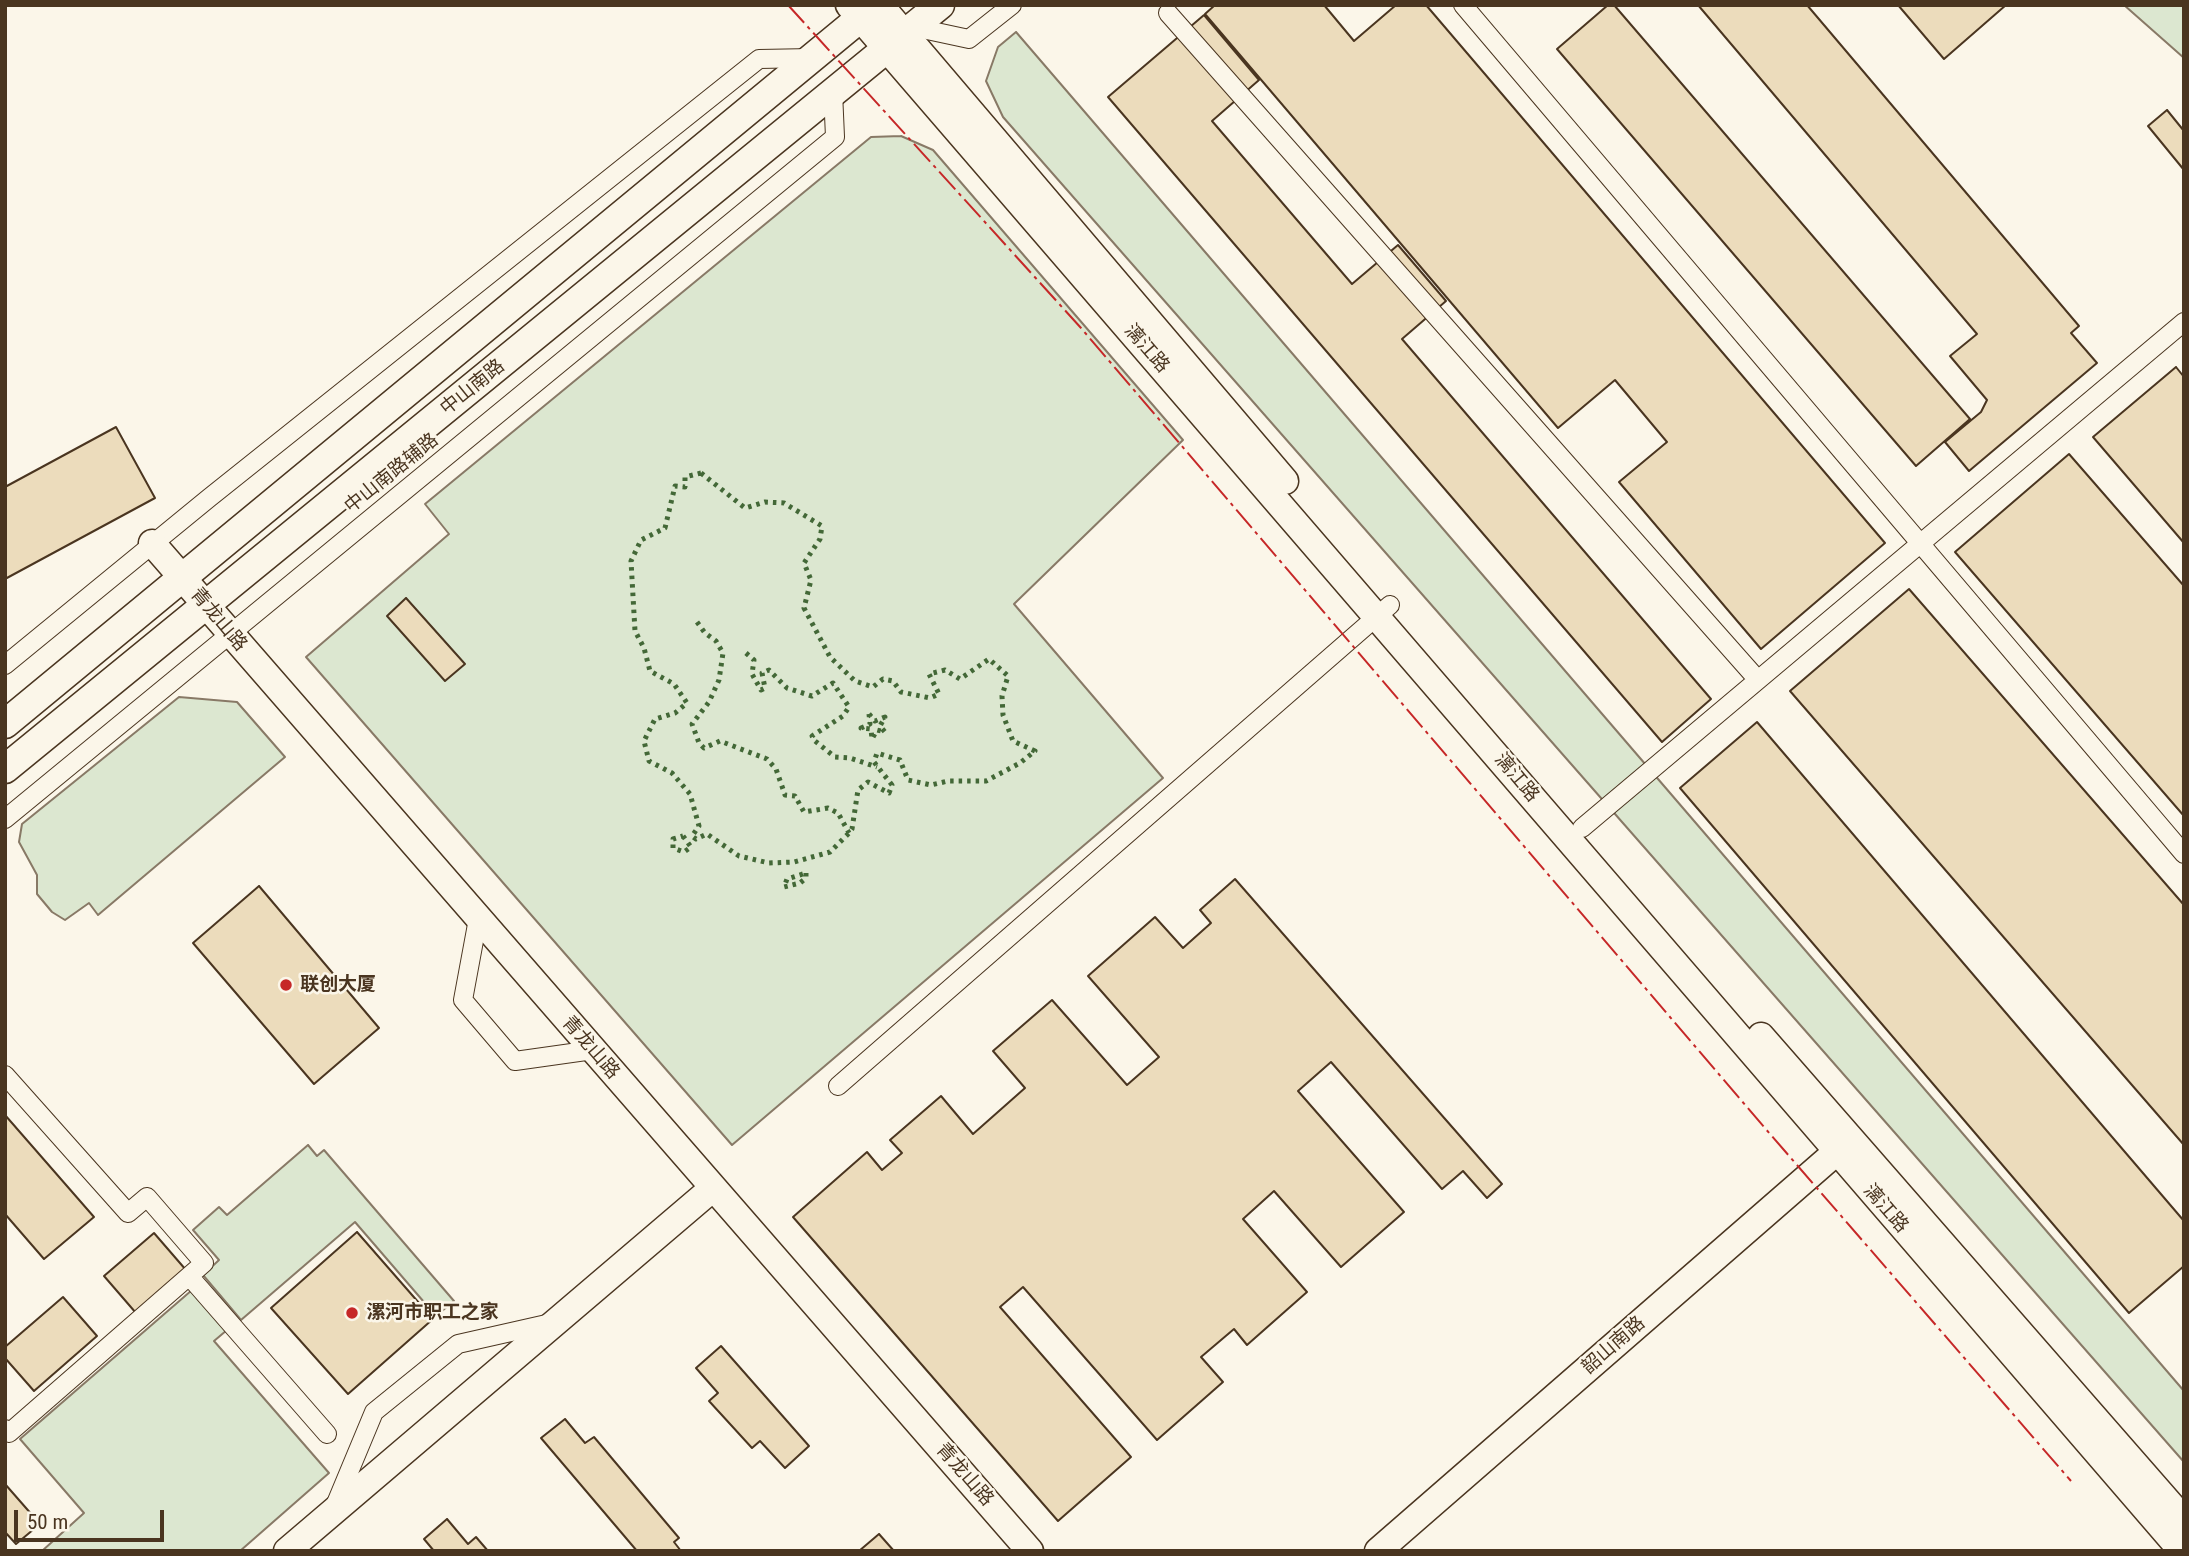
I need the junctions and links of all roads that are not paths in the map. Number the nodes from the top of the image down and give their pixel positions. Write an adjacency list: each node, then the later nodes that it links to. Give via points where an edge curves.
1 (940, 5): 6 (main road, 中山南路)
2 (1012, 5): 6 (street, via 970,39)
3 (1462, 5): 11 (street)
4 (867, 9): 6 (street, 漓江路); 7 (main road, 中山南路)
5 (1168, 13): 17 (street)
6 (901, 37): 8 (main road, 中山南路); 14 (street, 漓江路)
7 (812, 58): 10 (street, via 759,60); 12 (main road, 中山南路)
8 (833, 92): 13 (main road, 中山南路); 15 (street, 中山南路辅路, via 835,137)
9 (2184, 322): 11 (street)
10 (152, 544): 12 (street, 青龙山路); 16 (street)
11 (1919, 545): 17 (street); 22 (street)
12 (183, 579): 13 (street, 青龙山路); 18 (main road, 中山南路)
13 (207, 607): 15 (street, 青龙山路); 19 (main road, 中山南路)
14 (1385, 611): 21 (street, 漓江路); 26 (street); 27 (street, 漓江路)
15 (229, 634): 20 (street, 中山南路辅路); 23 (street, 青龙山路)
16 (5, 665)
17 (1758, 680): 21 (street)
18 (5, 723)
19 (5, 769)
20 (5, 819)
21 (1582, 828): 27 (street, 漓江路)
22 (2184, 854)
23 (478, 919): 24 (street, 青龙山路); 24 (street, via 463,1000 514,1061)
24 (593, 1051): 28 (street, 青龙山路)
25 (5, 1075): 29 (street, via 128,1213 147,1197 204,1263)
26 (838, 1086)
27 (1843, 1147): 34 (street, 漓江路); 37 (street, 韶山南路); 38 (street, 漓江路)
28 (713, 1188): 30 (street); 36 (street, 青龙山路)
29 (189, 1276): 31 (street, via 9,1433); 32 (street)
30 (558, 1321): 33 (street); 33 (street, via 458,1344 374,1412)
31 (5, 1429)
32 (327, 1434)
33 (332, 1511): 35 (street)
34 (2184, 1520)
35 (287, 1551)
36 (1030, 1551)
37 (1378, 1551)
38 (2182, 1551)

